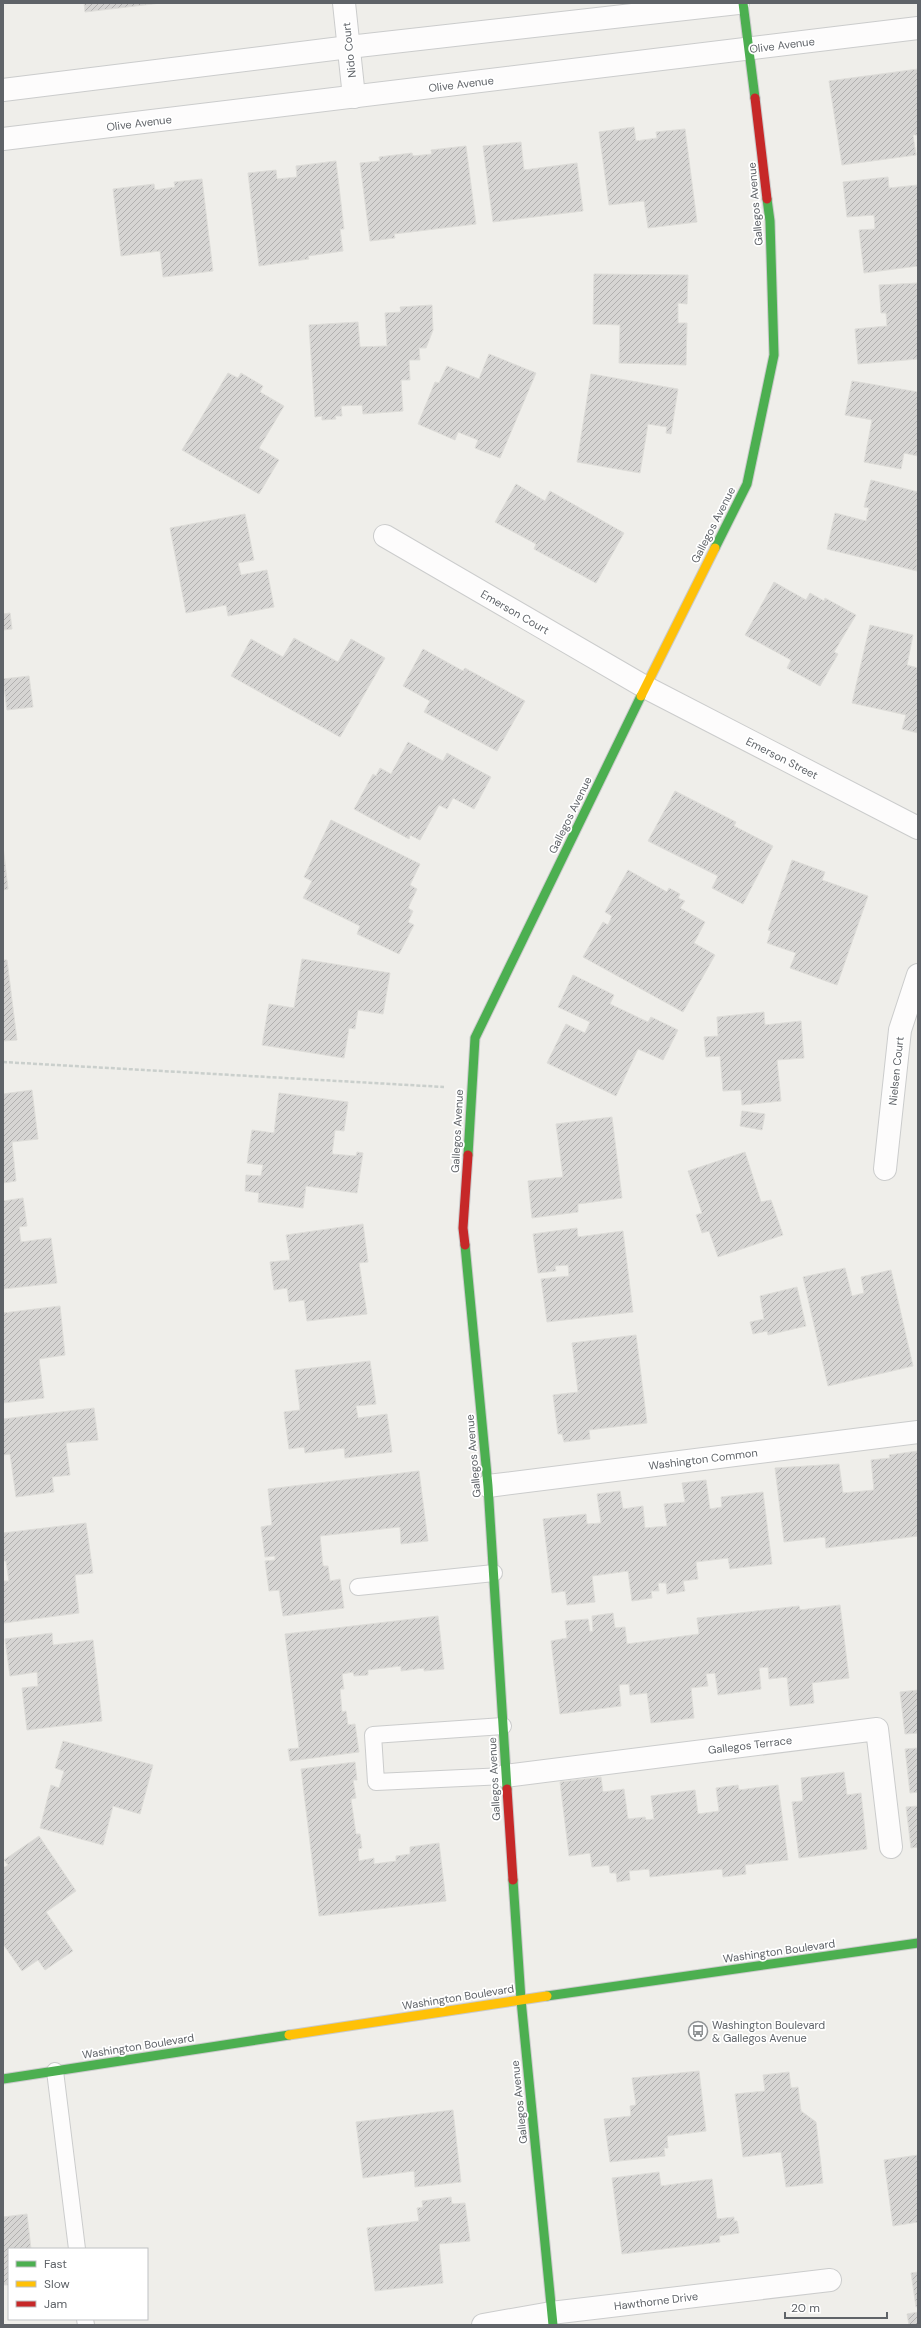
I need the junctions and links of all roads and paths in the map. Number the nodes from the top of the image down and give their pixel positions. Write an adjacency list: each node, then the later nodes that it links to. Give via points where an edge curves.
1 (344, 3): 5 (street, Nido Court)
2 (738, 3): 5 (street)
3 (743, 3): 6 (street, Gallegos Avenue)
4 (918, 28): 6 (street, Olive Avenue)
5 (349, 47): 7 (street); 8 (street, Nido Court)
6 (750, 50): 8 (street, Olive Avenue); 11 (street, Gallegos Avenue, via 770,221 774,355 747,484)
7 (3, 90)
8 (354, 97): 9 (street, Olive Avenue)
9 (3, 139)
10 (385, 536): 11 (street, Emerson Court)
11 (645, 688): 12 (street, Emerson Street); 15 (street, Gallegos Avenue, via 475,1038)
12 (918, 828)
13 (918, 975): 16 (street, Nielsen Court, via 900,1030)
14 (3, 1062): 15 (path)
15 (471, 1088): 18 (street, Gallegos Avenue, via 463,1228)
16 (885, 1169)
17 (918, 1432): 18 (street, Washington Common)
18 (488, 1486): 19 (street, Gallegos Avenue)
19 (494, 1573): 20 (lane); 21 (street, Gallegos Avenue)
20 (358, 1587)
21 (503, 1726): 22 (street, Gallegos Avenue); 22 (lane, via 373,1735 376,1782)
22 (505, 1776): 23 (street, Gallegos Terrace, via 877,1729); 25 (street, Gallegos Avenue)
23 (891, 1847)
24 (918, 1944): 25 (street, Washington Boulevard)
25 (521, 2000): 26 (street, Washington Boulevard); 30 (street, Gallegos Avenue)
26 (56, 2071): 27 (street, Washington Boulevard); 28 (lane)
27 (3, 2079)
28 (77, 2248)
29 (830, 2280): 30 (street, Hawthorne Drive)
30 (552, 2319): 31 (street, Hawthorne Drive)
31 (483, 2325)

